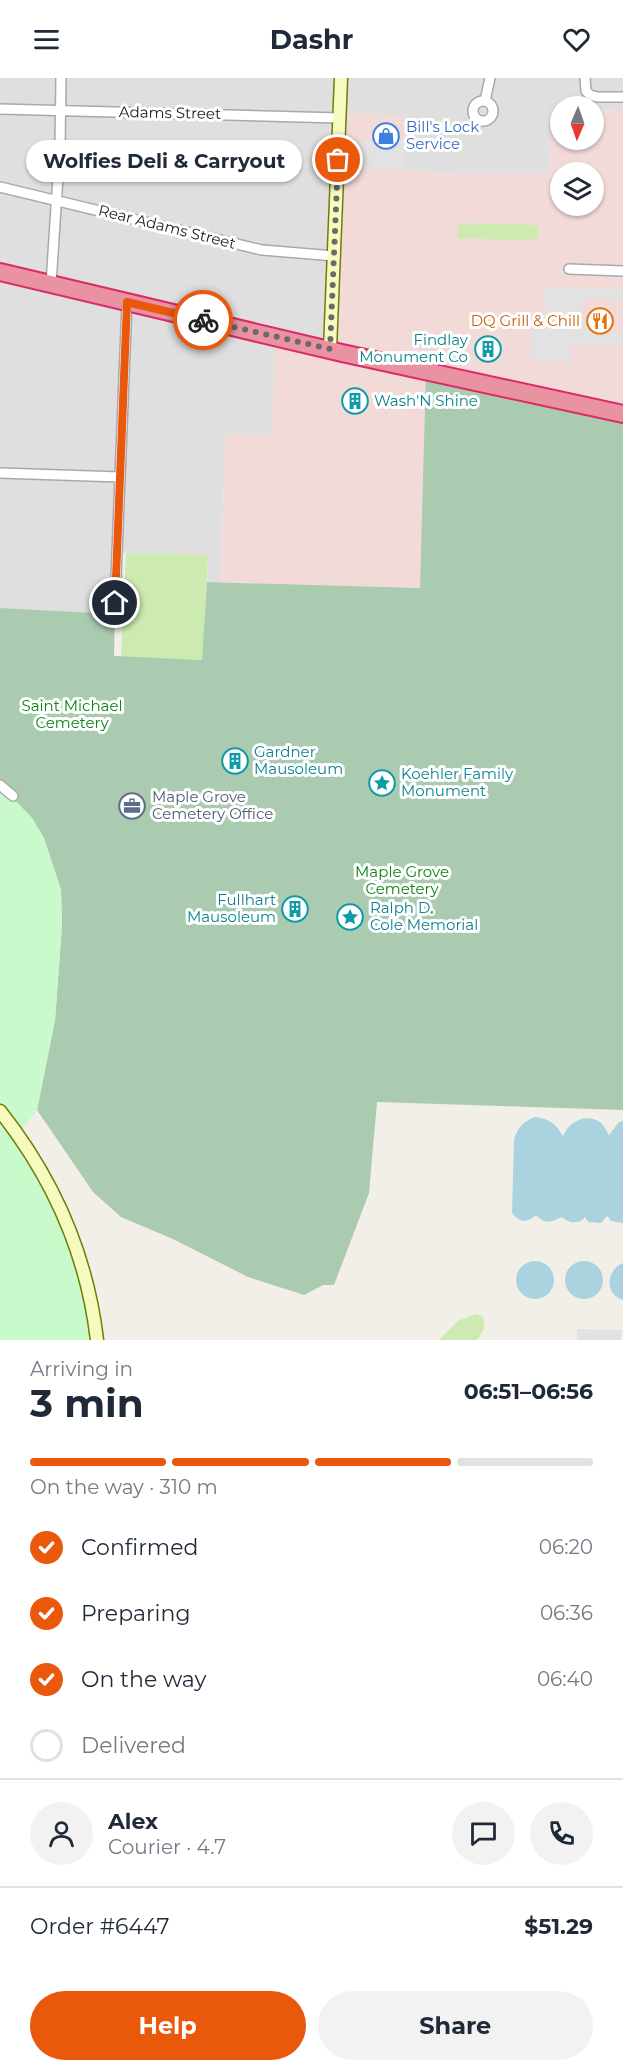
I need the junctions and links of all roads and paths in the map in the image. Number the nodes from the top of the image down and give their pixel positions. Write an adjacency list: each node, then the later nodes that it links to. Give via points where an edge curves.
1 (61, 78): 8 (street)
2 (341, 78): 9 (street)
3 (490, 78): 6 (street)
4 (585, 78): 5 (street, via 590,95)
5 (623, 97)
6 (485, 101)
7 (0, 109): 8 (street, Adams Street)
8 (60, 111): 9 (street, Adams Street); 11 (street)
9 (340, 118): 12 (street)
10 (0, 187): 11 (street, Rear Adams Street)
11 (56, 200): 12 (street, Rear Adams Street, via 262,250); 16 (street)
12 (335, 256): 18 (street)
13 (569, 269): 15 (street)
14 (0, 272): 16 (highway)
15 (623, 272)
16 (51, 284): 17 (highway)
17 (127, 302): 18 (highway); 21 (street)
18 (330, 349): 19 (highway)
19 (623, 414)
20 (0, 473): 21 (street)
21 (120, 477): 22 (street)
22 (115, 603)
23 (0, 785): 24 (street)
24 (13, 796)
25 (0, 1112): 26 (street, via 32,1154 64,1214 85,1276)
26 (97, 1340)

